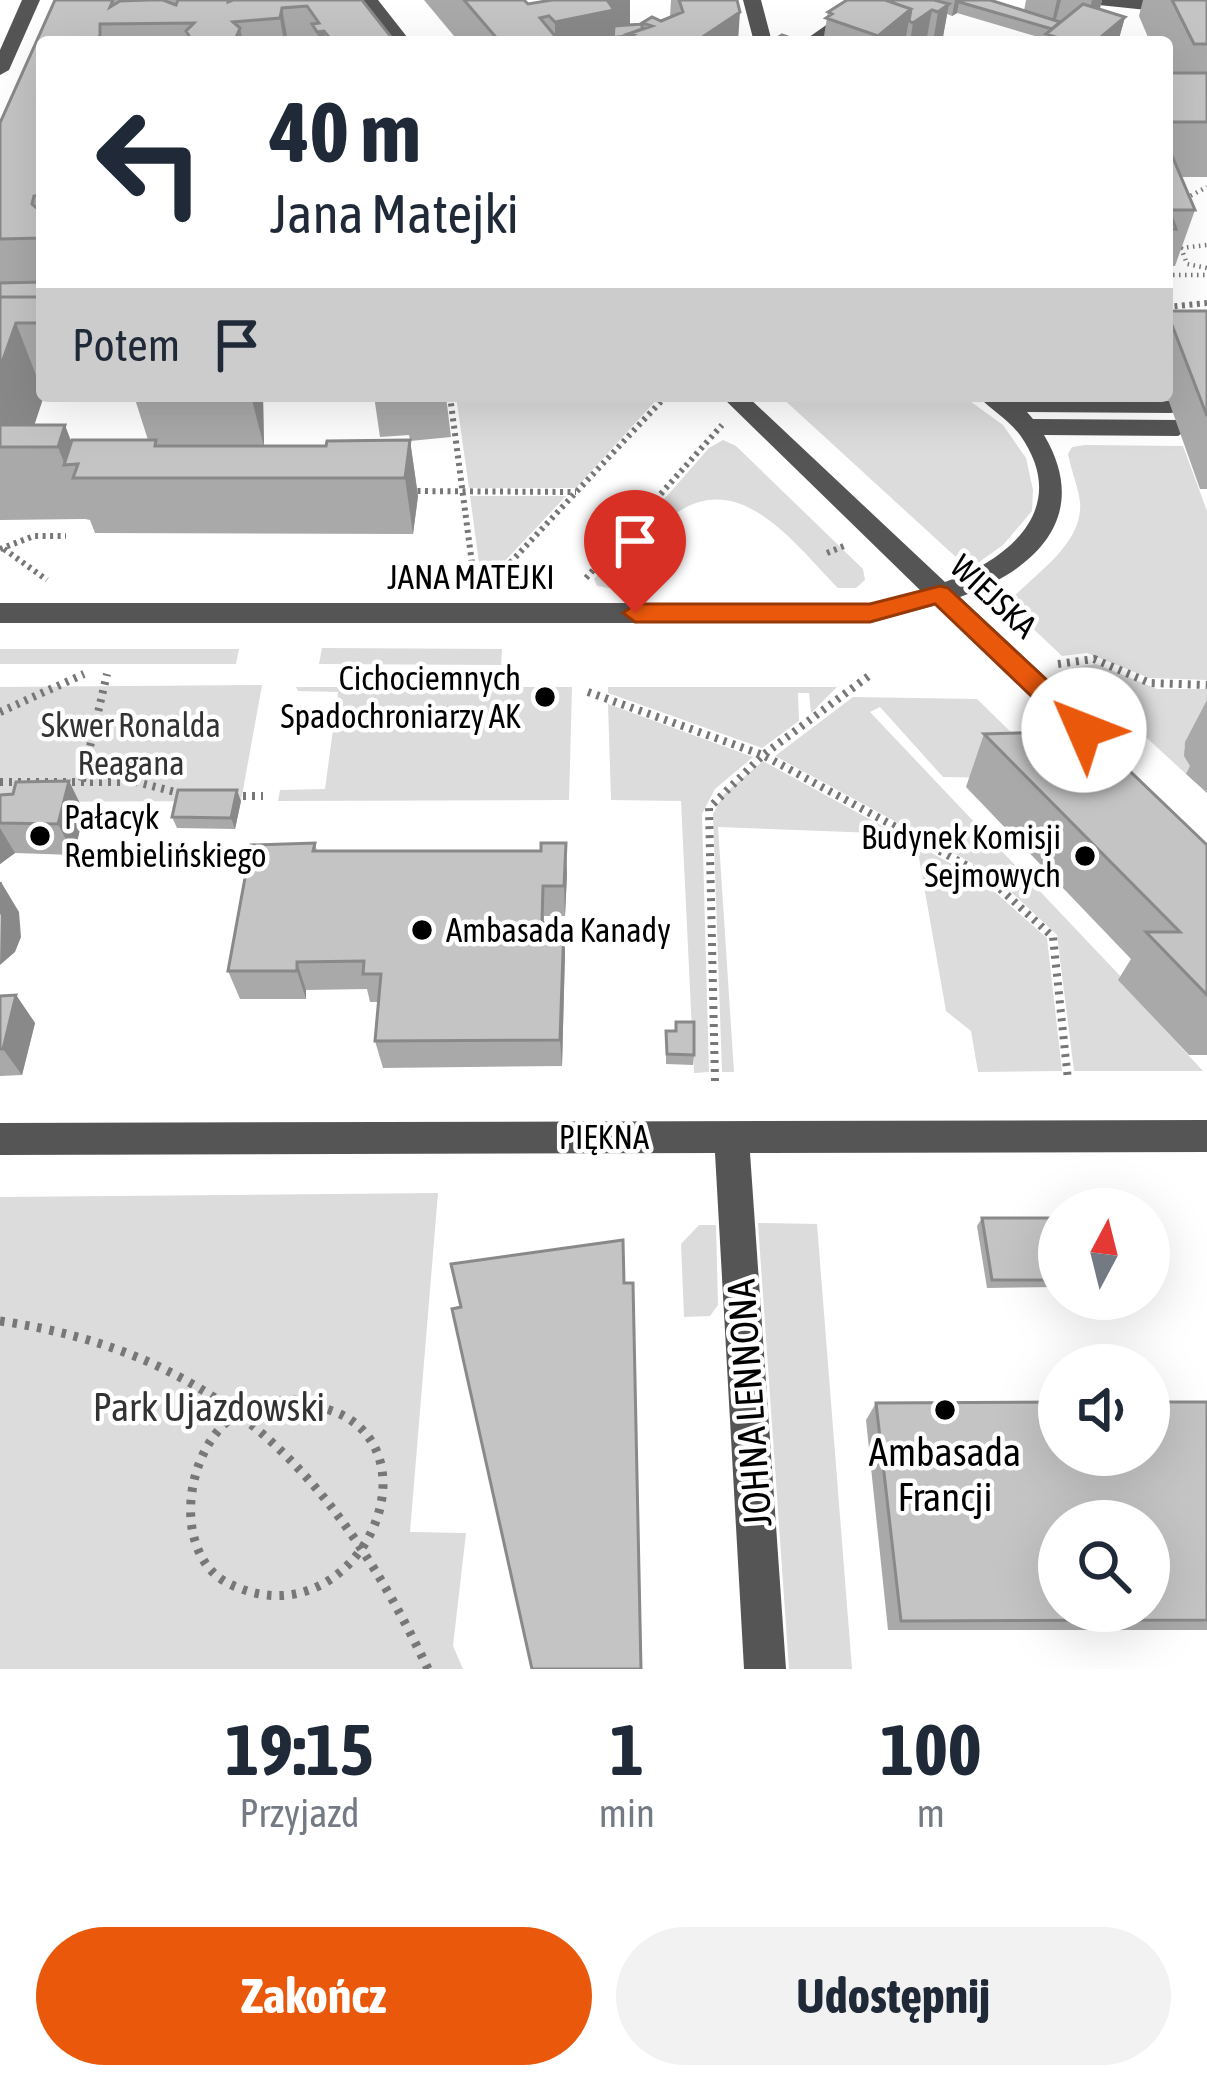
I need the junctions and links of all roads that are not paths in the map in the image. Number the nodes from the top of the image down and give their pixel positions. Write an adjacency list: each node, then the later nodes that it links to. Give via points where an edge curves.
1 (31, 0): 10 (street)
2 (369, 0): 7 (street)
3 (752, 0): 8 (street)
4 (873, 0): 9 (street)
5 (1099, 0): 6 (street)
6 (1207, 5)
7 (397, 36)
8 (761, 36)
9 (820, 36)
10 (0, 70)
11 (739, 402): 15 (street, WIEJSKA)
12 (999, 402): 14 (street)
13 (1009, 402): 14 (street, via 1174,417)
14 (1028, 427): 15 (street, JANA MATEJKI, via 1051,482 1045,527 1008,564)
15 (940, 594): 16 (street, JANA MATEJKI, via 870,613); 17 (street, WIEJSKA)
16 (0, 613)
17 (1130, 774)
18 (1207, 1136): 19 (street, PIĘKNA)
19 (731, 1137): 20 (street, PIĘKNA); 21 (street, JOHNA LENNONA)
20 (0, 1139)
21 (765, 1669)

